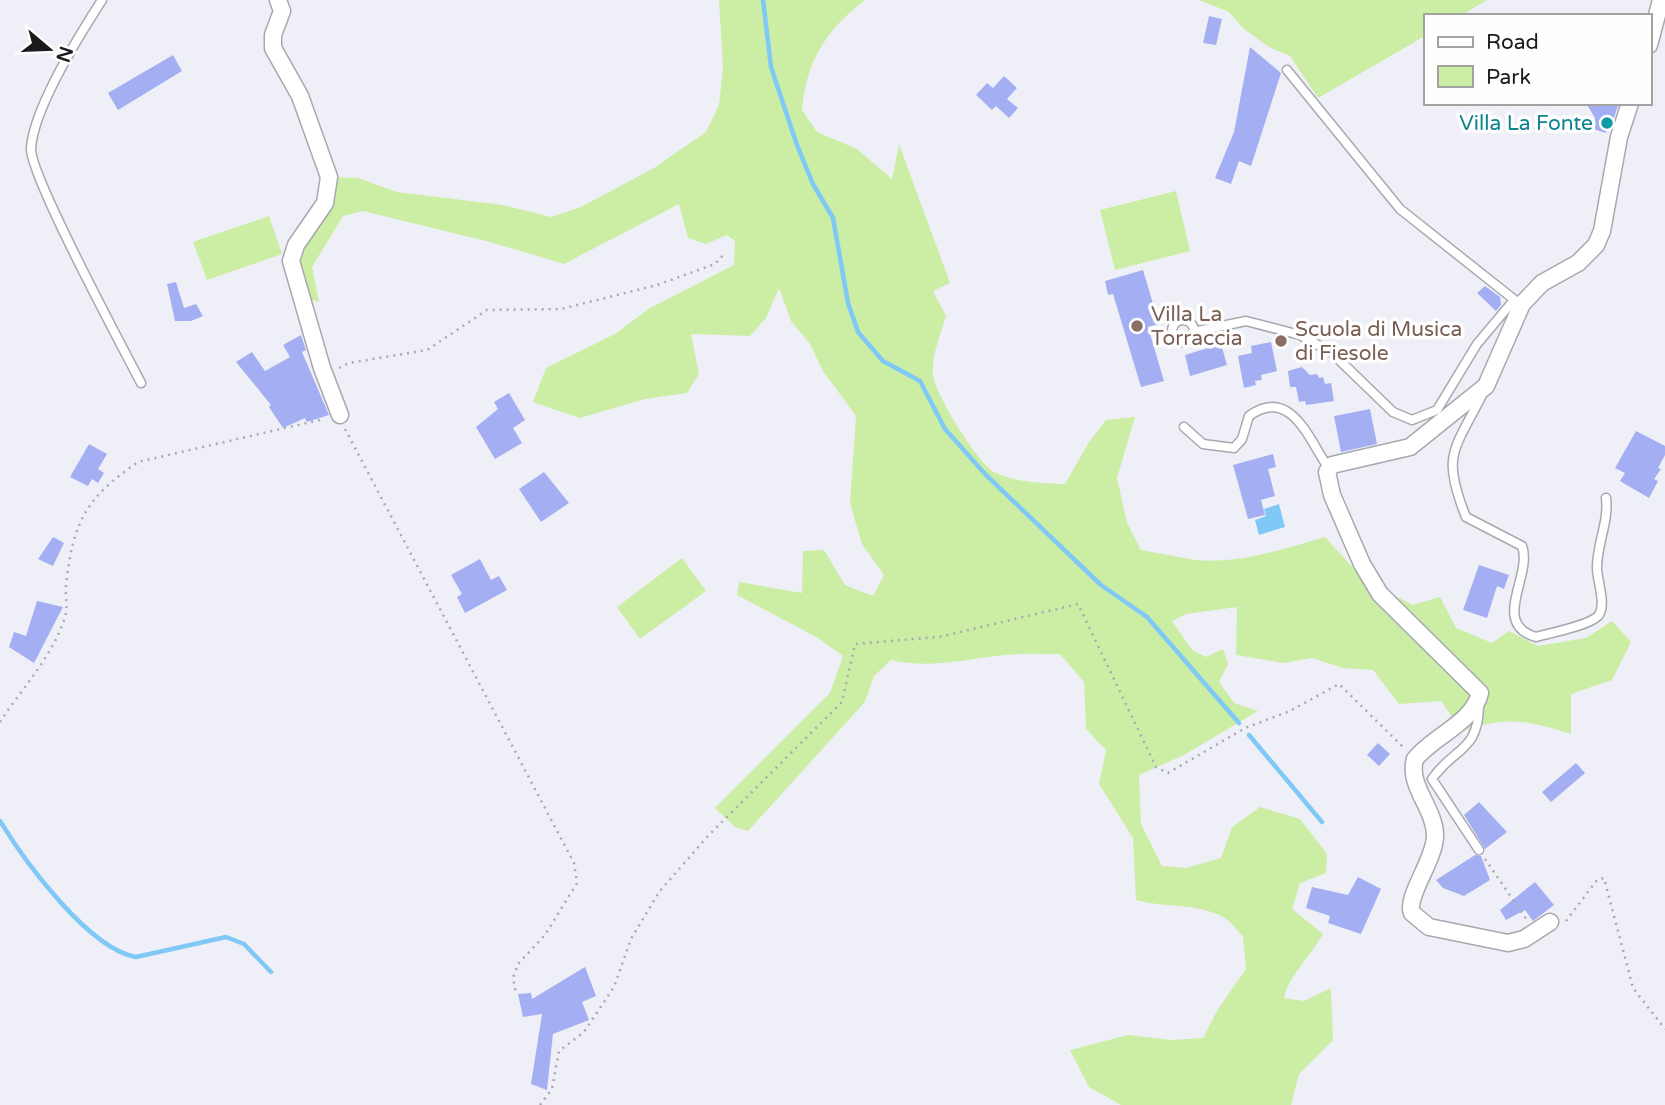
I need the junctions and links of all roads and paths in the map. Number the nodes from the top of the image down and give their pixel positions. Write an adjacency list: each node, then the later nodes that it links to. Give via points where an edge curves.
1 (102, 0): 11 (lane, via 46,102 30,149 43,187)
2 (278, 0): 10 (street, via 282,11 273,48 300,96 329,177 325,203 296,245 291,261)
3 (1661, 0): 4 (street)
4 (1651, 38)
5 (1287, 70): 8 (lane, via 1399,209)
6 (1629, 105): 8 (street, via 1596,245 1578,263)
7 (724, 254): 10 (path, via 715,264 657,285 561,309 487,310 427,349 349,363)
8 (1518, 302): 9 (lane, via 1477,344 1437,410 1412,420 1393,412 1332,353 1300,335 1246,321); 12 (street)
9 (1193, 332)
10 (326, 380): 13 (street)
11 (141, 383)
12 (1486, 386): 15 (street, via 1410,447); 16 (lane, via 1452,455 1455,488 1466,517 1522,546 1525,566 1512,611 1528,635 1536,637 1599,615 1597,568 1608,516)
13 (340, 415): 18 (path, via 138,462 119,475 86,508 73,534 66,615 55,641); 23 (path, via 365,472 574,863 577,883 545,935 518,964 513,978)
14 (1184, 427): 15 (lane, via 1203,444 1234,448 1250,415 1264,408 1282,409 1304,425)
15 (1328, 467): 17 (street, via 1332,495 1380,594 1479,690)
16 (1606, 498)
17 (1479, 698): 19 (street); 20 (lane, via 1479,720 1472,741 1432,779)
18 (0, 722)
19 (1415, 759): 22 (street, via 1414,774 1432,816 1435,837 1429,867 1410,900 1412,913 1429,927 1508,943); 25 (path, via 1339,684 1290,711 1245,728 1168,773 1156,767 1078,604 939,637 855,644 842,702 707,836 659,892 631,939 614,987 584,1031 559,1051 552,1089)
20 (1479, 850): 22 (path)
21 (1550, 922): 22 (street); 24 (path, via 1560,928 1597,880 1604,878 1633,988)
22 (1536, 932)
23 (516, 994)
24 (1665, 1029)
25 (540, 1105)

